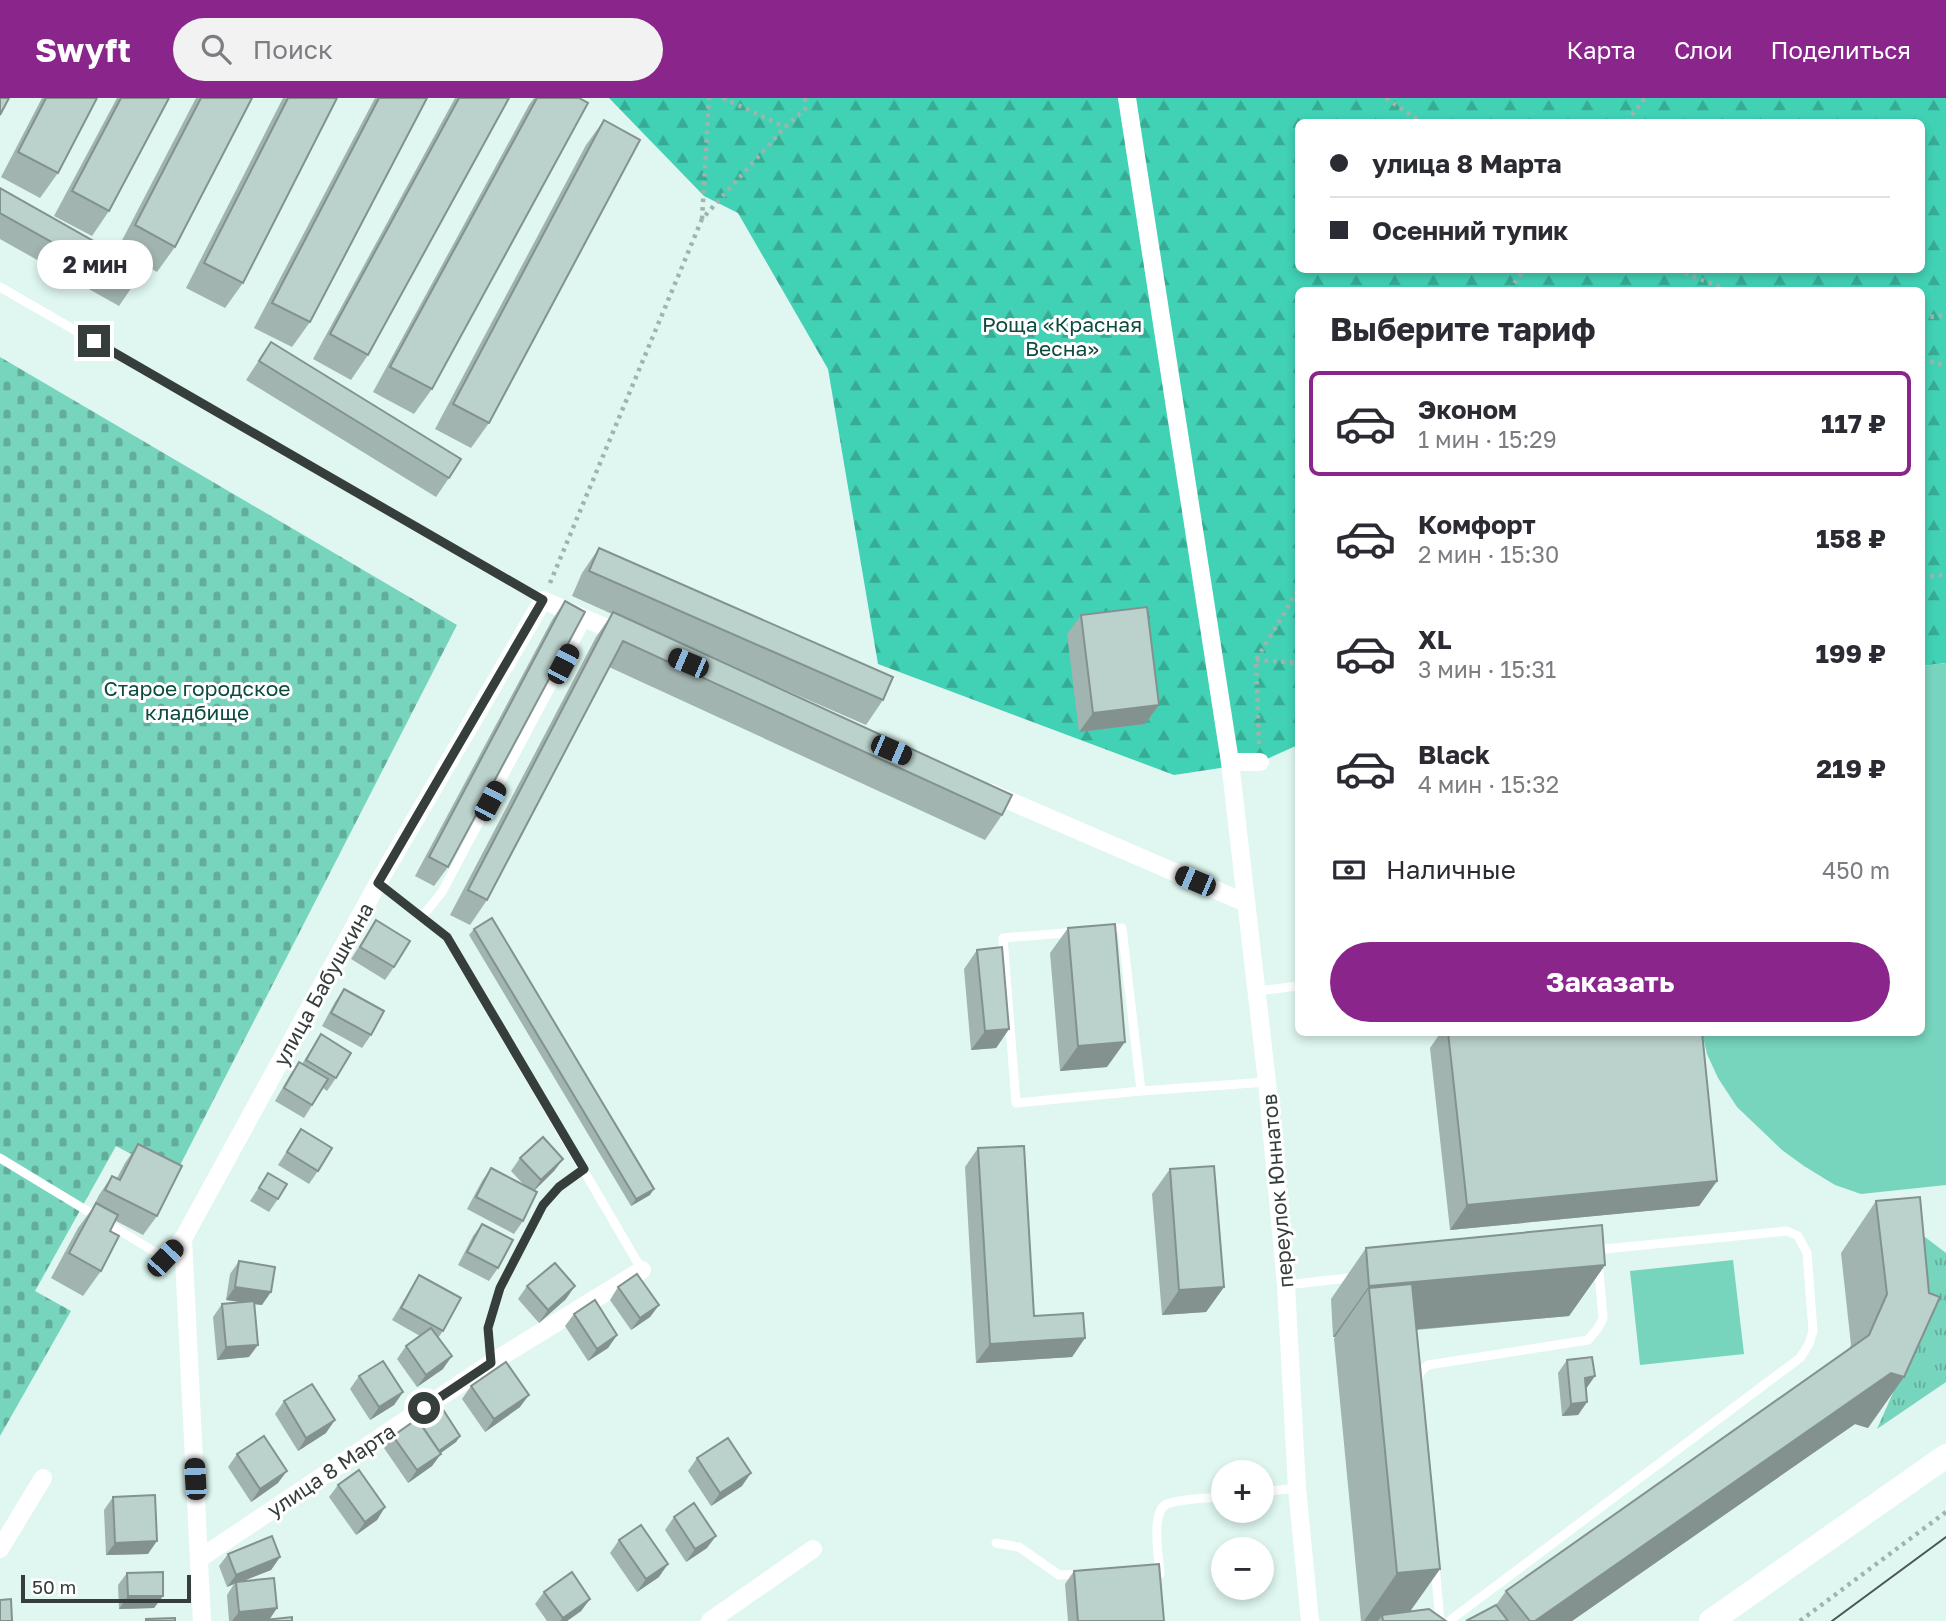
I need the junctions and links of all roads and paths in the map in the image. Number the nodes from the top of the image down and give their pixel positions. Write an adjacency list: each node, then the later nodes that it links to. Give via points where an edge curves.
1 (709, 98): 10 (path)
2 (723, 98): 9 (path)
3 (805, 98): 9 (path, via 805,109)
4 (1126, 98): 26 (street, переулок Юннатов)
5 (1387, 98): 7 (path)
6 (1645, 98): 8 (path)
7 (1417, 119)
8 (1630, 119)
9 (785, 127): 10 (path)
10 (702, 219): 21 (path)
11 (1685, 273): 13 (path)
12 (0, 287): 21 (lane)
13 (1720, 287)
14 (1946, 315): 15 (path)
15 (1925, 318)
16 (1925, 360): 17 (path)
17 (1946, 366)
18 (1946, 575): 19 (path)
19 (1925, 578)
20 (1295, 595): 24 (path)
21 (543, 600): 22 (street); 29 (street, улица Бабушкина)
22 (587, 619): 23 (street); 31 (lane, via 442,891)
23 (638, 641)
24 (1256, 660): 25 (path); 27 (path)
25 (1295, 663)
26 (1230, 762): 27 (street); 30 (street, переулок Юннатов)
27 (1260, 762)
28 (967, 783): 30 (street)
29 (378, 883): 31 (lane); 40 (street, улица Бабушкина)
30 (1246, 903): 35 (street, переулок Юннатов)
31 (422, 917): 39 (lane, via 447,937)
32 (1096, 930): 37 (lane, via 1122,928)
33 (1082, 931): 37 (lane, via 1003,937 1016,1103)
34 (1295, 986): 35 (lane)
35 (1257, 991): 36 (street, переулок Юннатов)
36 (1267, 1082): 37 (lane); 46 (street, переулок Юннатов)
37 (1141, 1091)
38 (0, 1158): 43 (lane)
39 (584, 1169): 44 (lane); 47 (lane, via 543,1205 500,1288 488,1328)
40 (183, 1239): 43 (street, улица Бабушкина); 59 (street)
41 (1597, 1249): 42 (lane); 48 (lane, via 1603,1318 1588,1340 1428,1365 1421,1371); 69 (lane, via 1787,1231 1798,1236 1807,1253 1813,1331 1809,1344 1800,1358)
42 (1584, 1251)
43 (165, 1258)
44 (642, 1269): 47 (street, улица 8 Марта)
45 (1367, 1275): 46 (lane)
46 (1286, 1285): 51 (street, переулок Юннатов)
47 (491, 1363): 59 (street, улица 8 Марта)
48 (1418, 1397)
49 (1946, 1456): 64 (main road)
50 (43, 1478): 56 (street)
51 (1297, 1488): 52 (lane); 67 (street, переулок Юннатов)
52 (1274, 1491)
53 (1211, 1498): 60 (lane, via 1168,1503 1160,1509 1156,1522)
54 (1946, 1512): 71 (path)
55 (996, 1543): 62 (lane, via 1019,1547 1059,1575)
56 (0, 1549)
57 (813, 1549): 66 (street)
58 (1434, 1555): 68 (lane)
59 (199, 1559): 65 (street)
60 (1160, 1568): 61 (lane); 63 (lane)
61 (1147, 1569)
62 (1097, 1573)
63 (1161, 1581)
64 (1736, 1614): 70 (main road)
65 (202, 1621)
66 (710, 1621)
67 (1310, 1621)
68 (1440, 1621)
69 (1448, 1621)
70 (1711, 1621)
71 (1800, 1621)

